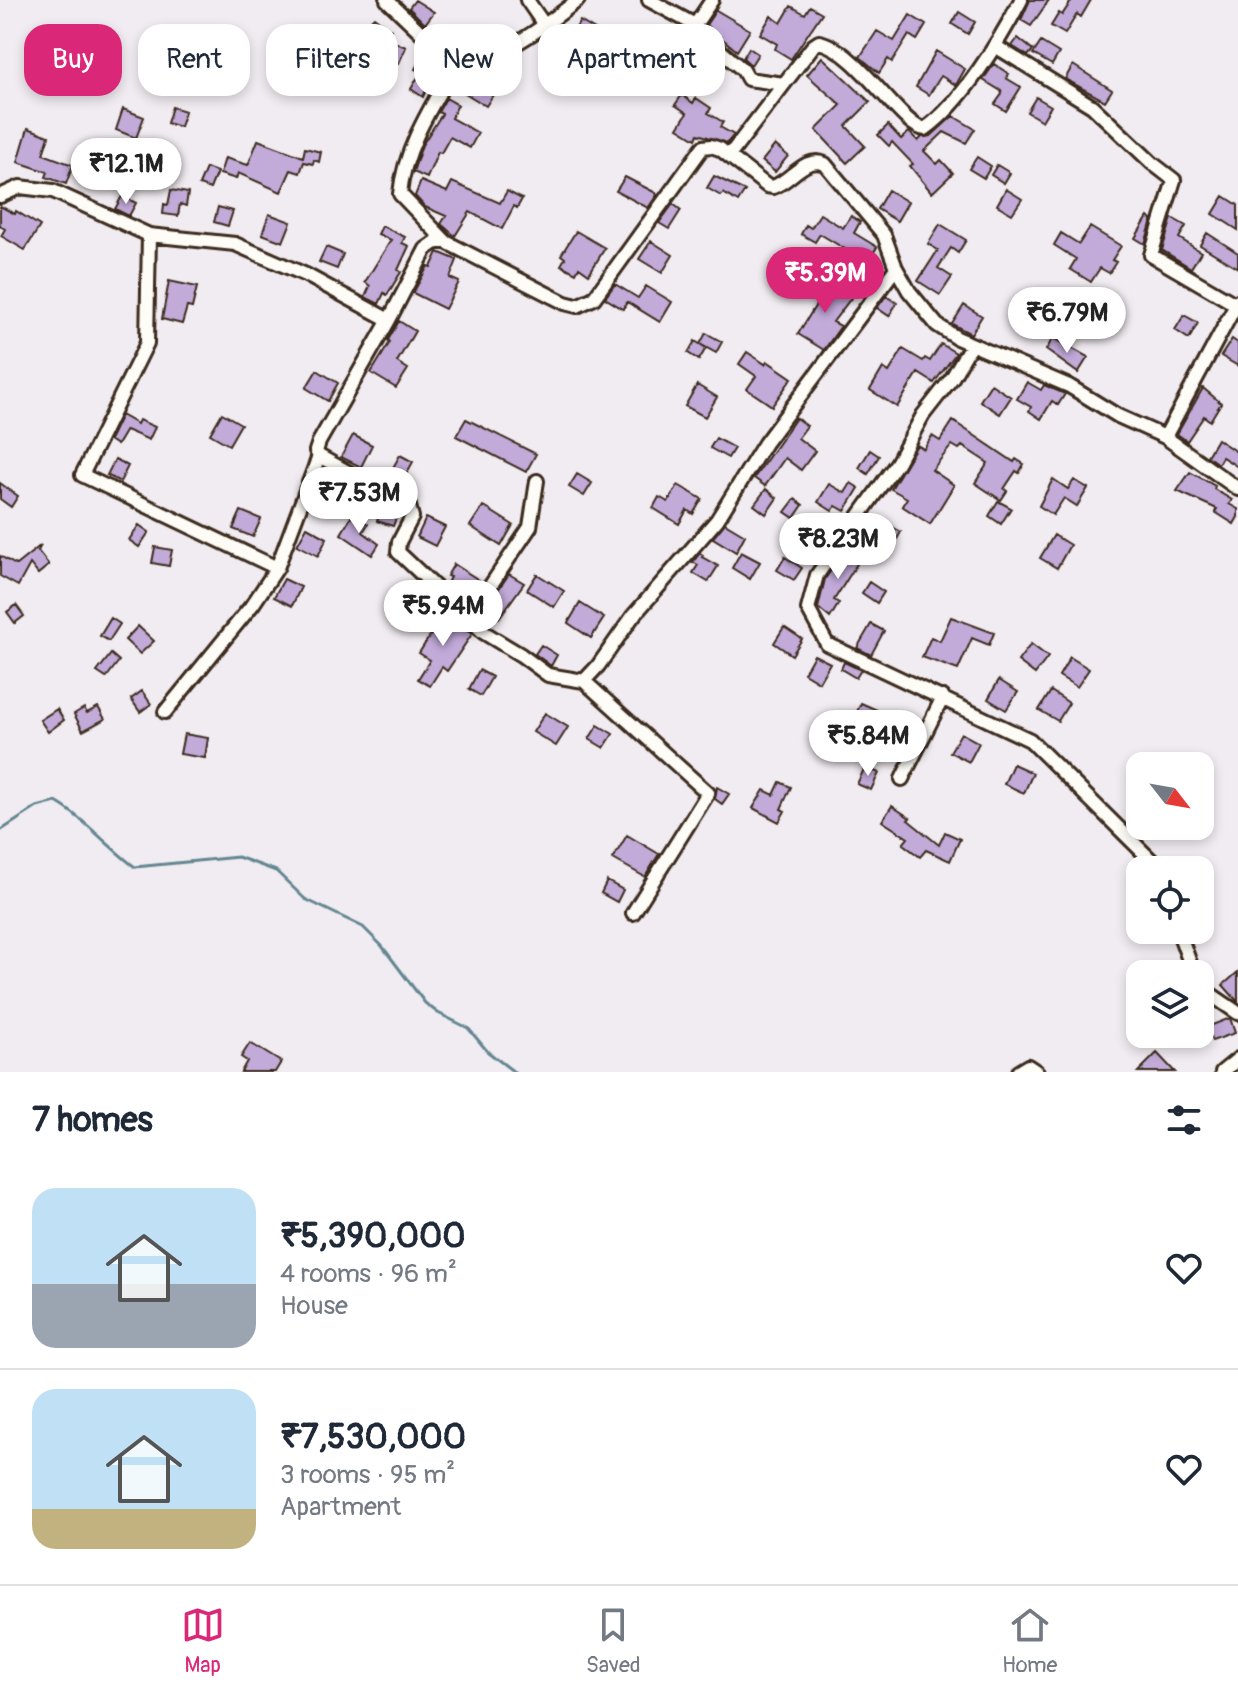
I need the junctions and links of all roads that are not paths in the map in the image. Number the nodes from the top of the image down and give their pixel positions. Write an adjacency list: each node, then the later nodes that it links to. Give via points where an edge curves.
1 (387, 0): 11 (street)
2 (527, 0): 7 (street)
3 (578, 0): 8 (street)
4 (649, 0): 9 (street)
5 (712, 0): 10 (street)
6 (1021, 0): 12 (street)
7 (544, 24)
8 (548, 24)
9 (693, 24)
10 (696, 24)
11 (414, 26)
12 (995, 46): 14 (street, via 925,129 915,126 872,79 825,43 813,46); 21 (street, via 1092,106 1174,180 1151,255)
13 (725, 55): 14 (street, via 748,79)
14 (784, 84): 16 (street)
15 (438, 96): 19 (street, via 419,130 400,194)
16 (729, 156): 19 (street, via 711,146 699,152 594,298 583,305 565,303); 20 (street, via 773,187 810,162 825,164 884,235)
17 (0, 196): 18 (street, via 14,188 53,191)
18 (149, 235): 22 (street, via 253,250); 28 (street, via 147,343 82,475)
19 (446, 242): 22 (street, via 426,249)
20 (896, 268): 23 (street, via 937,325); 30 (street, via 765,443 717,520)
21 (1237, 302): 24 (street)
22 (389, 320): 25 (street, via 319,442)
23 (971, 345): 24 (street, via 1069,386); 31 (street, via 897,463 817,575 808,609 827,644)
24 (1165, 437): 27 (street)
25 (319, 456): 28 (street); 29 (street, via 409,506 412,517 398,552)
26 (537, 481): 29 (street, via 530,527)
27 (1238, 489)
28 (277, 568): 32 (street)
29 (468, 619): 30 (street, via 548,675)
30 (584, 681): 35 (street, via 708,793)
31 (943, 697): 33 (street); 34 (street, via 1030,740)
32 (165, 712)
33 (902, 779)
34 (1147, 856)
35 (633, 913)
36 (1214, 997): 37 (street)
37 (1238, 1013)
38 (1238, 1059): 41 (street)
39 (1018, 1072): 40 (street, via 1028,1066)
40 (1037, 1072)
41 (1222, 1072)

